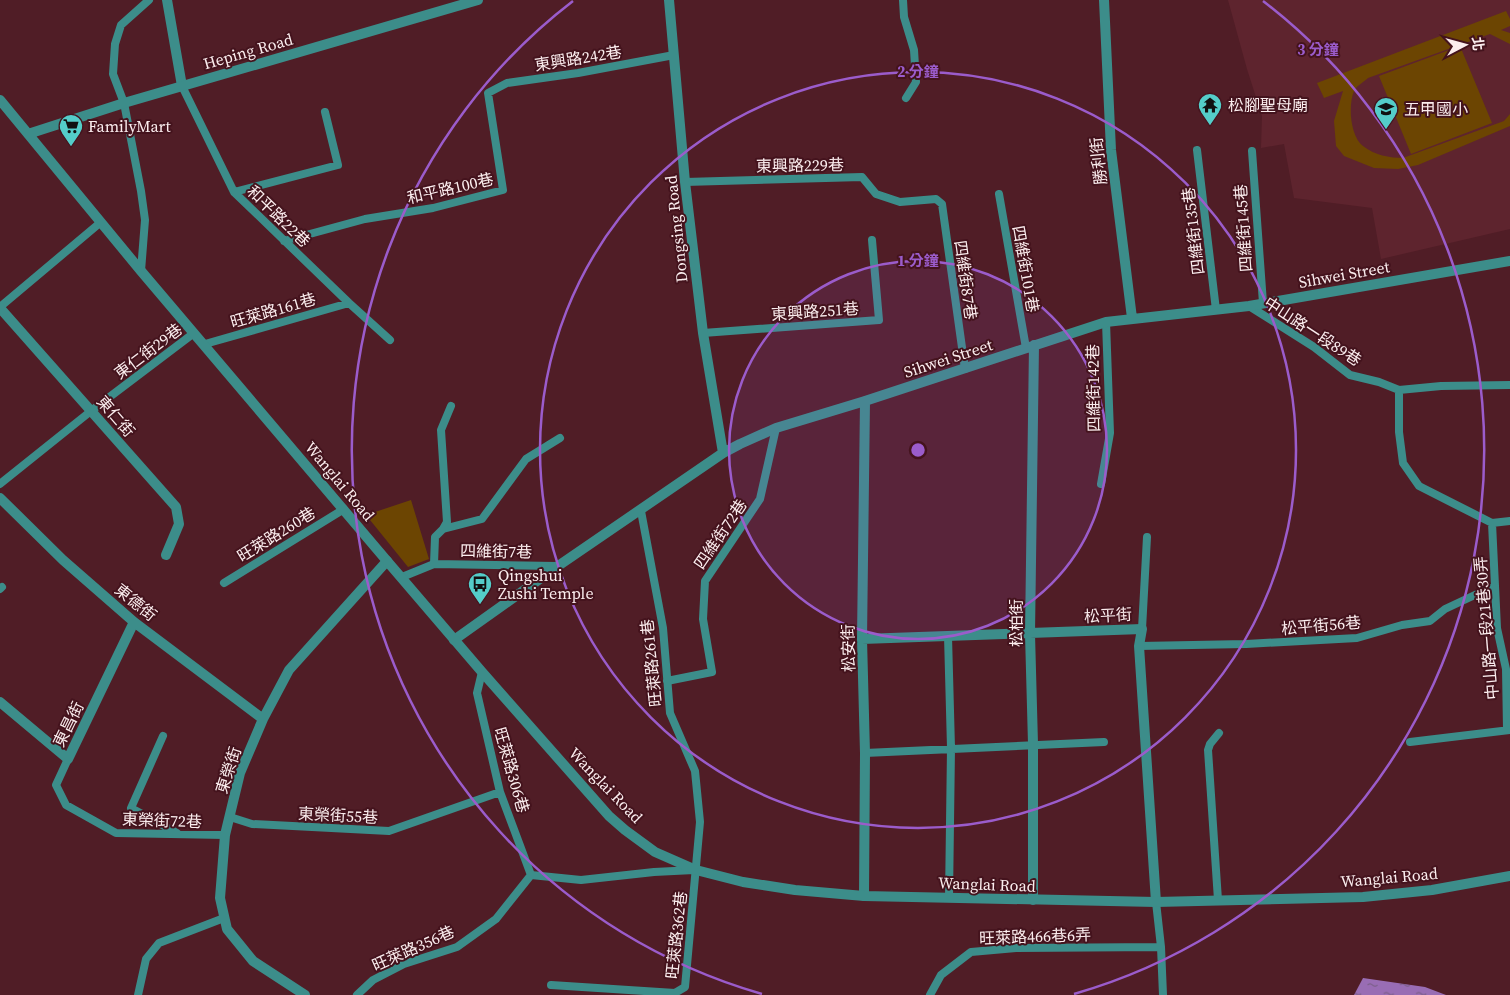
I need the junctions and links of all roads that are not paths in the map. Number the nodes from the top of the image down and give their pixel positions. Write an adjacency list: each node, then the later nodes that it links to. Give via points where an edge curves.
1 (149, 0): 12 (lane, via 121,25 115,44 113,74)
2 (167, 0): 8 (street)
3 (478, 0): 8 (street, Heping Road)
4 (670, 0): 7 (street, Dongsing Road)
5 (903, 0): 10 (lane, via 904,17 914,50 916,82)
6 (1104, 0): 31 (street, 勝利街, via 1111,150)
7 (674, 55): 9 (lane, 東興路242巷, via 507,83); 17 (street, Dongsing Road)
8 (182, 86): 12 (street, Heping Road); 18 (lane, 和平路22巷)
9 (488, 93): 23 (lane, 和平路100巷, via 503,190 433,208 365,219)
10 (906, 98)
11 (0, 100): 14 (street, Wanglai Road)
12 (124, 103): 14 (street, Heping Road); 25 (lane, via 145,220)
13 (325, 112): 18 (lane, via 338,165)
14 (28, 134): 21 (street, Wanglai Road)
15 (1197, 150): 30 (lane, 四維街135巷)
16 (1252, 151): 27 (lane, 四維街145巷)
17 (685, 182): 20 (lane, 東興路229巷, via 862,177 876,194 900,202); 34 (street, Dongsing Road)
18 (234, 192): 23 (lane, 和平路22巷)
19 (999, 194): 37 (lane, 四維街101巷)
20 (936, 199): 38 (lane, 四維街87巷, via 942,204)
21 (101, 222): 25 (street, Wanglai Road); 29 (lane)
22 (872, 240): 34 (lane, 東興路251巷, via 879,320)
23 (284, 241): 26 (lane, 和平路22巷)
24 (1510, 261): 27 (street, Sihwei Street)
25 (141, 271): 33 (street, Wanglai Road)
26 (349, 303): 35 (lane, 和平路22巷); 36 (lane, 旺萊路161巷)
27 (1263, 304): 28 (street, Sihwei Street)
28 (1249, 306): 30 (street, Sihwei Street); 40 (lane, 中山路一段89巷, via 1314,347 1350,375)
29 (0, 307): 43 (street, 東仁街)
30 (1216, 310): 31 (street, Sihwei Street)
31 (1132, 318): 32 (street, Sihwei Street)
32 (1106, 322): 37 (street, Sihwei Street); 48 (lane, 四維街142巷, via 1110,433)
33 (194, 332): 36 (street, Wanglai Road); 43 (lane, 東仁街29巷)
34 (703, 333): 46 (street, Dongsing Road)
35 (390, 340)
36 (205, 344): 50 (street, Wanglai Road)
37 (1030, 347): 38 (street, Sihwei Street); 65 (street, 松柏街)
38 (965, 369): 41 (street, Sihwei Street)
39 (1510, 385): 40 (lane, 中山路一段89巷)
40 (1399, 390): 53 (lane, via 1403,463 1413,478 1419,486)
41 (865, 401): 44 (street, Sihwei Street); 67 (street, 松安街)
42 (452, 406): 54 (lane, via 441,430 446,522)
43 (92, 411): 47 (lane, 東仁街29巷); 56 (street, 東仁街, via 176,507 179,524)
44 (776, 428): 46 (street, Sihwei Street); 71 (lane, 四維街72巷, via 760,499 705,581 703,619 712,672)
45 (560, 438): 54 (lane, via 526,459 482,519)
46 (723, 453): 51 (street, Sihwei Street)
47 (0, 484)
48 (1100, 484)
49 (0, 498): 63 (street, 東德街, via 63,560)
50 (344, 509): 57 (street, Wanglai Road); 61 (lane, 旺萊路260巷)
51 (641, 511): 59 (street, Sihwei Street); 71 (lane, 旺萊路261巷, via 663,628)
52 (1510, 521): 53 (lane)
53 (1492, 523): 62 (lane, 中山路一段21巷30弄)
54 (443, 528): 58 (lane, via 435,537)
55 (1147, 537): 64 (lane)
56 (166, 554)
57 (387, 561): 60 (street, Wanglai Road); 73 (street, 東榮街, via 289,670)
58 (434, 564): 59 (lane, 四維街7巷); 60 (lane)
59 (558, 566): 68 (street, Sihwei Street)
60 (402, 577): 68 (street, Wanglai Road)
61 (224, 583)
62 (1494, 586): 69 (lane, 松平街56巷, via 1445,609 1430,621 1357,638); 74 (lane, 中山路一段21巷30弄, via 1497,628 1506,669)
63 (134, 622): 73 (street, 東德街); 82 (street, 東昌街)
64 (1142, 629): 65 (street, 松平街); 69 (street, 松平街)
65 (1030, 634): 66 (street, 松平街); 79 (street, 松柏街)
66 (948, 636): 67 (street, 松平街); 80 (lane)
67 (862, 639): 81 (street, 松安街)
68 (454, 640): 70 (street, Wanglai Road)
69 (1139, 646): 94 (street, 松平街)
70 (482, 672): 83 (lane, 旺萊路306巷, via 477,693); 87 (street, Wanglai Road, via 609,816 655,852)
71 (668, 681): 87 (lane, 旺萊路261巷, via 670,714 695,771 700,822)
72 (0, 702): 82 (street, 東昌街)
73 (263, 718): 84 (street, 東榮街, via 240,773)
74 (1509, 730): 78 (lane)
75 (1219, 733): 93 (lane, via 1208,750)
76 (163, 736): 85 (lane, via 131,808)
77 (1104, 742): 79 (lane)
78 (1410, 742)
79 (1033, 744): 80 (lane); 92 (street, 松柏街)
80 (951, 748): 81 (lane); 91 (lane)
81 (865, 753): 90 (street, 松安街)
82 (68, 759): 85 (lane, 東榮街72巷, via 56,785 66,805 116,833)
83 (500, 792): 84 (lane, 東榮街55巷, via 389,831 252,824); 88 (lane, 旺萊路306巷)
84 (230, 818): 86 (street, 東榮街)
85 (178, 834): 86 (lane, 東榮街72巷)
86 (225, 835): 95 (street, 東榮街, via 220,898)
87 (696, 870): 88 (lane, via 581,880); 90 (street, Wanglai Road, via 743,882); 97 (lane, 旺萊路362巷, via 685,987 675,993)
88 (531, 874): 100 (lane, 旺萊路356巷, via 496,919 456,947 404,964 373,980)
89 (1510, 876): 93 (street, Wanglai Road, via 1432,890 1363,897)
90 (864, 896): 91 (street, Wanglai Road)
91 (949, 898): 92 (street, Wanglai Road)
92 (1033, 900): 94 (street, Wanglai Road)
93 (1218, 900): 94 (street, Wanglai Road)
94 (1156, 902): 96 (lane)
95 (224, 918): 98 (lane, via 159,943 146,958); 99 (street, 東榮街, via 227,929 253,961)
96 (1161, 947): 101 (lane, 旺萊路466巷6弄, via 1016,948 971,952 941,975); 102 (lane)
97 (551, 985)
98 (138, 995)
99 (305, 995)
100 (357, 995)
101 (930, 995)
102 (1163, 995)

